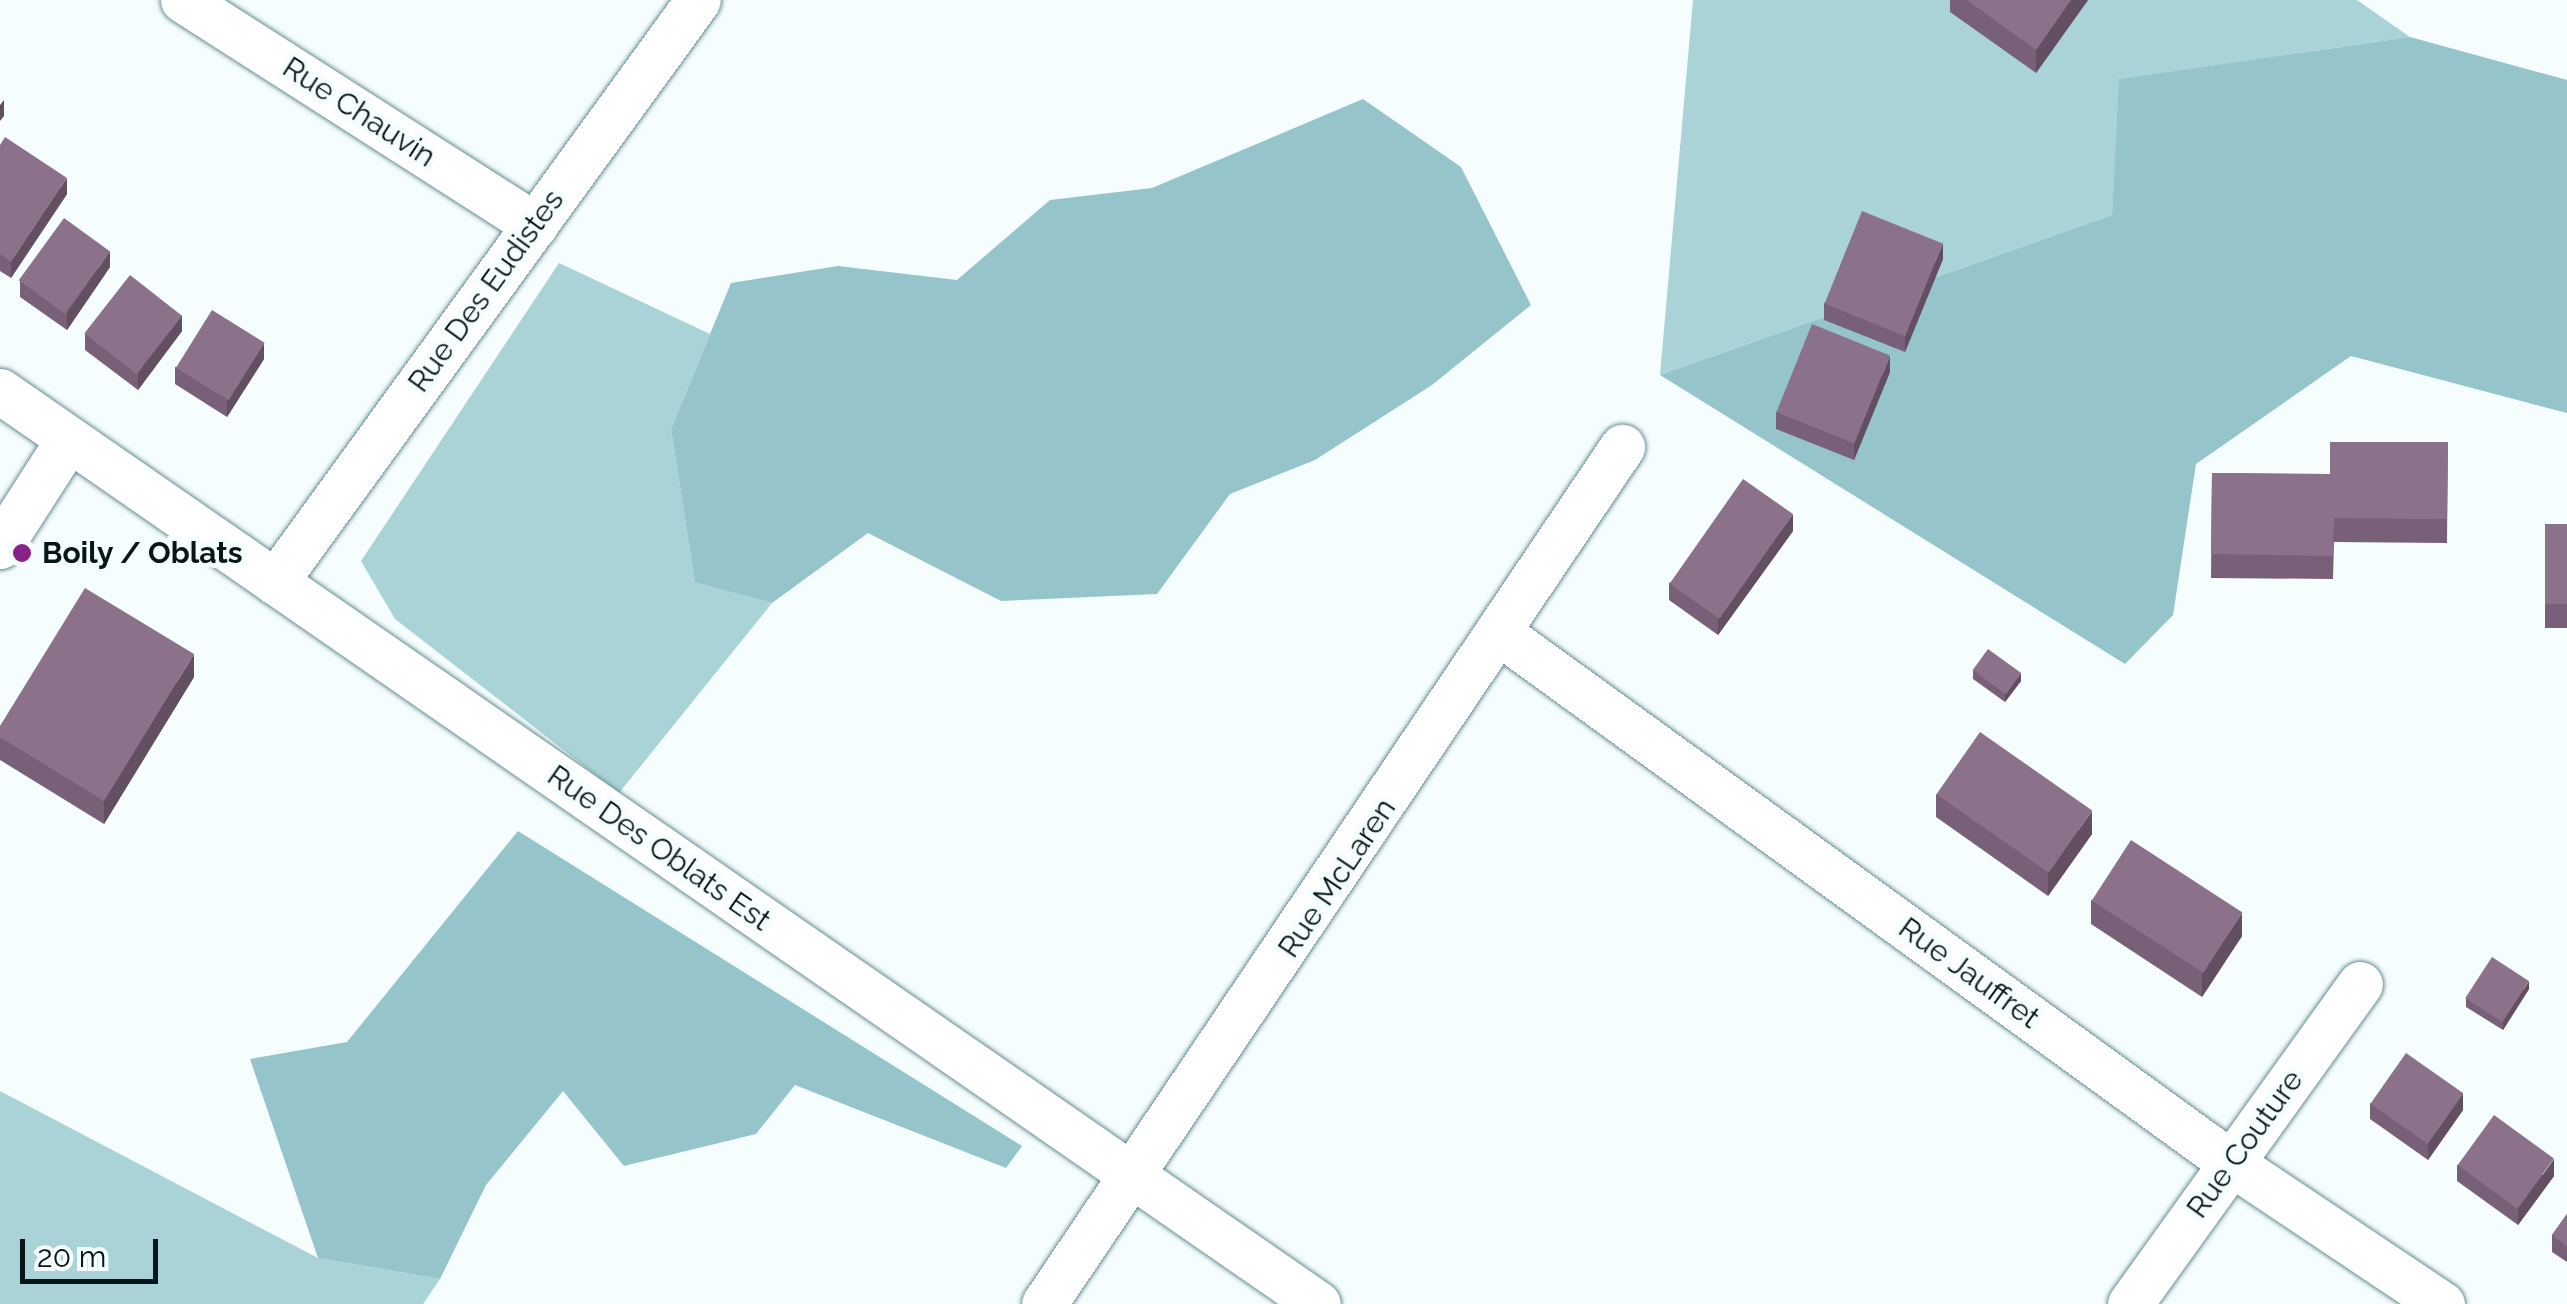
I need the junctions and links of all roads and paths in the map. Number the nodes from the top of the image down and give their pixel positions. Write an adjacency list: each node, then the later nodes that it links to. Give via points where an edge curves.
1 (183, 0): 3 (street, Rue Chauvin)
2 (698, 0): 3 (street, Rue Des Eudistes)
3 (535, 225): 8 (street, Rue Des Eudistes)
4 (0, 391): 5 (street, Rue Des Oblats Est)
5 (68, 440): 7 (street); 8 (street, Rue Des Oblats Est)
6 (1622, 447): 9 (street, Rue McLaren)
7 (0, 546)
8 (274, 582): 12 (street, Rue Des Oblats Est)
9 (1501, 634): 11 (street, Rue Jauffret); 12 (street, Rue McLaren)
10 (2360, 984): 11 (street, Rue Couture)
11 (2232, 1163): 15 (street, Rue Couture); 16 (street, Rue Jauffret)
12 (1134, 1180): 13 (street, Rue McLaren); 14 (street, Rue Des Oblats Est)
13 (1044, 1304)
14 (1318, 1304)
15 (2130, 1304)
16 (2442, 1304)

